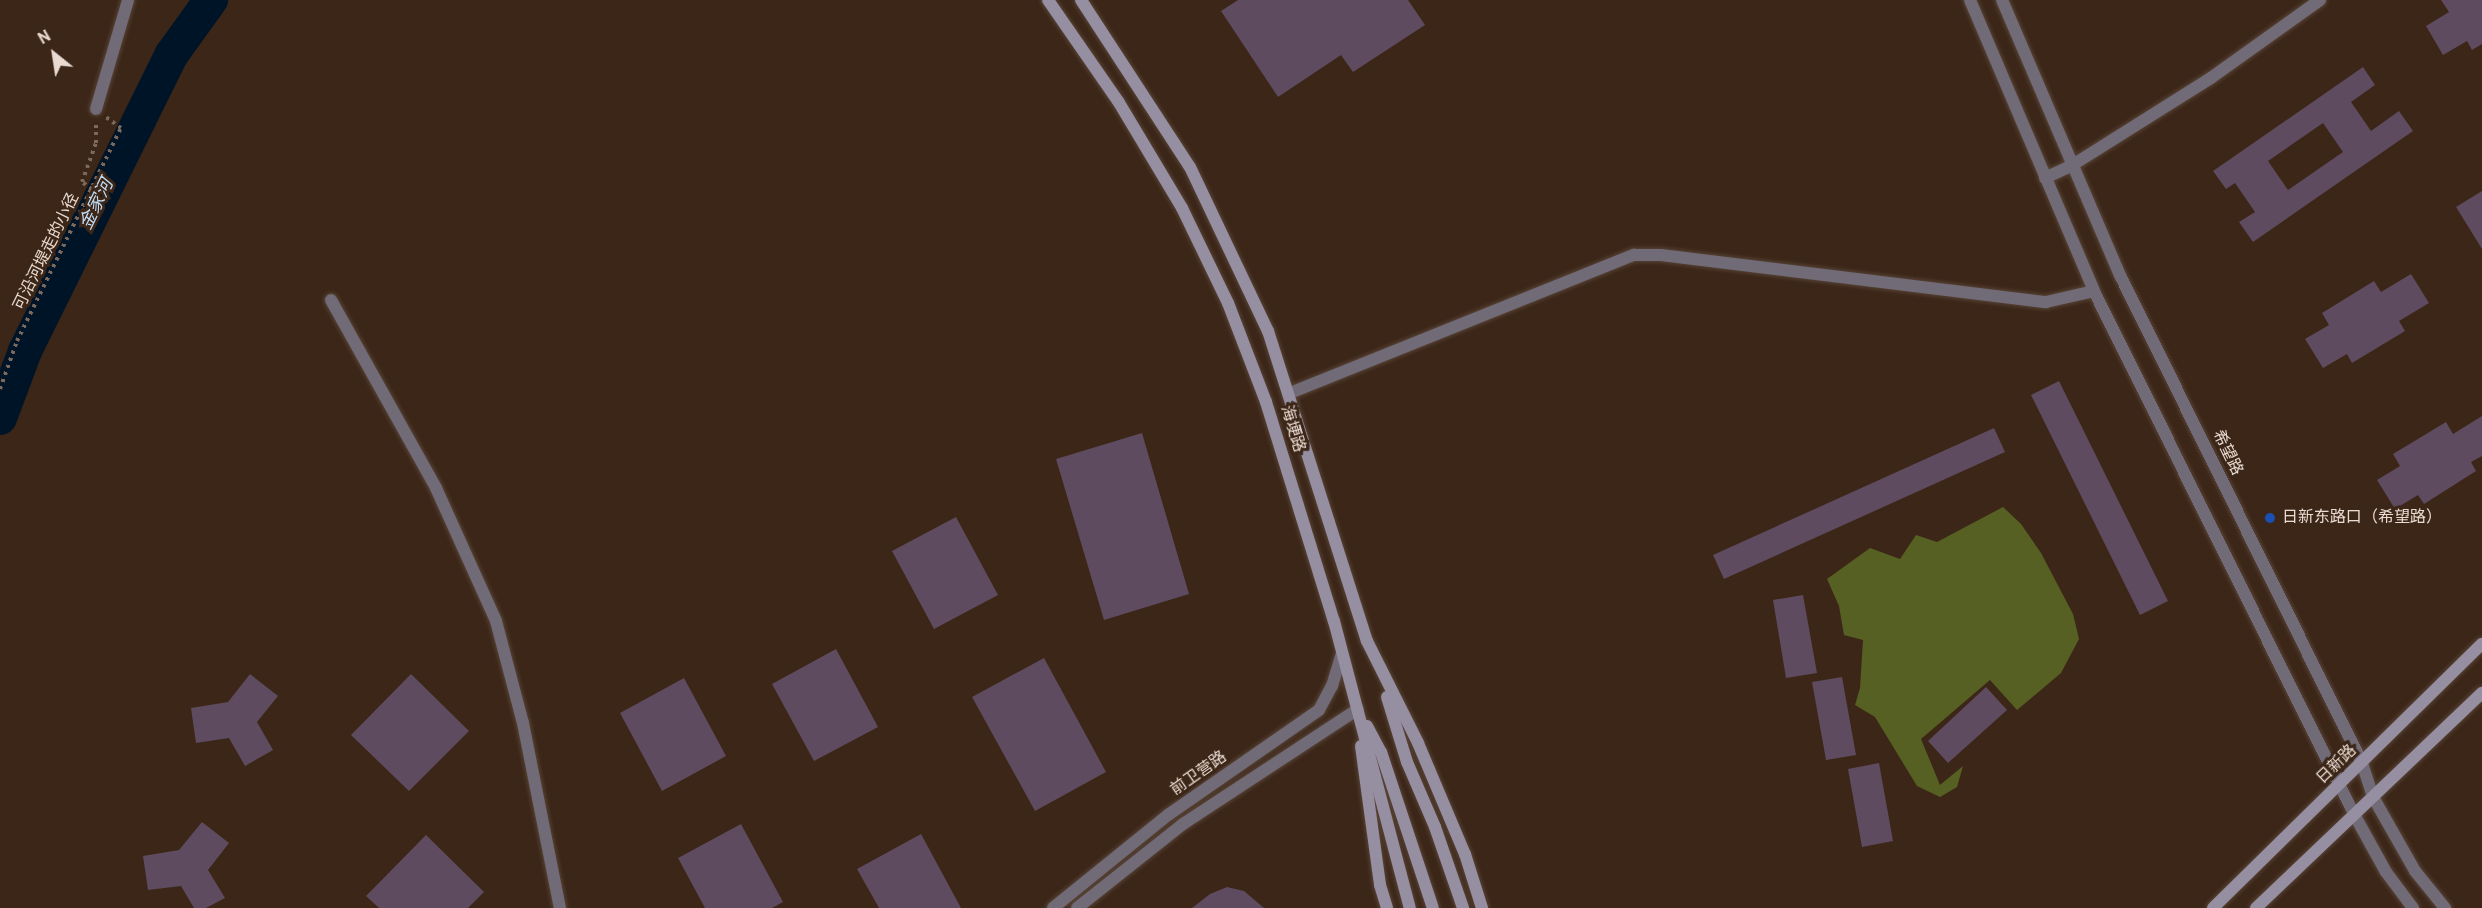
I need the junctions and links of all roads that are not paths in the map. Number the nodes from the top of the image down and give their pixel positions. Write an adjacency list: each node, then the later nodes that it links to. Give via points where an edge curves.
1 (128, 0): 7 (street)
2 (1048, 0): 14 (main road, 海埂路, via 1118,101 1182,208 1228,303 1266,402)
3 (1081, 0): 12 (main road, 海埂路, via 1190,167 1268,331)
4 (1970, 0): 9 (street)
5 (2002, 0): 8 (street, 希望路)
6 (2320, 0): 8 (street, via 2211,78)
7 (96, 109)
8 (2071, 166): 9 (street); 18 (street, 希望路, via 2121,277)
9 (2045, 178): 10 (street)
10 (2094, 291): 12 (street, via 2046,302 1661,255 1634,255); 19 (street)
11 (331, 300): 22 (street, via 436,488 496,621 523,723)
12 (1290, 393): 15 (main road, 海埂路)
13 (2482, 644): 18 (main road, 日新路)
14 (1342, 653): 17 (main road, 海埂路); 23 (street, 前卫营路, via 1332,686 1318,710 1168,815)
15 (1378, 670): 28 (main road, via 1407,762); 29 (main road, via 1418,743 1465,854)
16 (2482, 693): 20 (main road)
17 (1358, 709): 24 (street, 前卫营路, via 1183,824); 25 (main road, via 1363,769); 26 (main road, 海埂路); 27 (main road, via 1381,752)
18 (2362, 763): 19 (main road, 日新路); 20 (street, 希望路)
19 (2340, 784): 21 (street); 30 (main road, 日新路)
20 (2373, 797): 21 (main road); 33 (street, 希望路, via 2415,871)
21 (2355, 816): 31 (main road); 32 (street, via 2386,872)
22 (560, 908)
23 (1053, 908)
24 (1077, 908)
25 (1387, 908)
26 (1410, 908)
27 (1432, 908)
28 (1463, 908)
29 (1482, 908)
30 (2213, 908)
31 (2256, 908)
32 (2413, 908)
33 (2445, 908)

